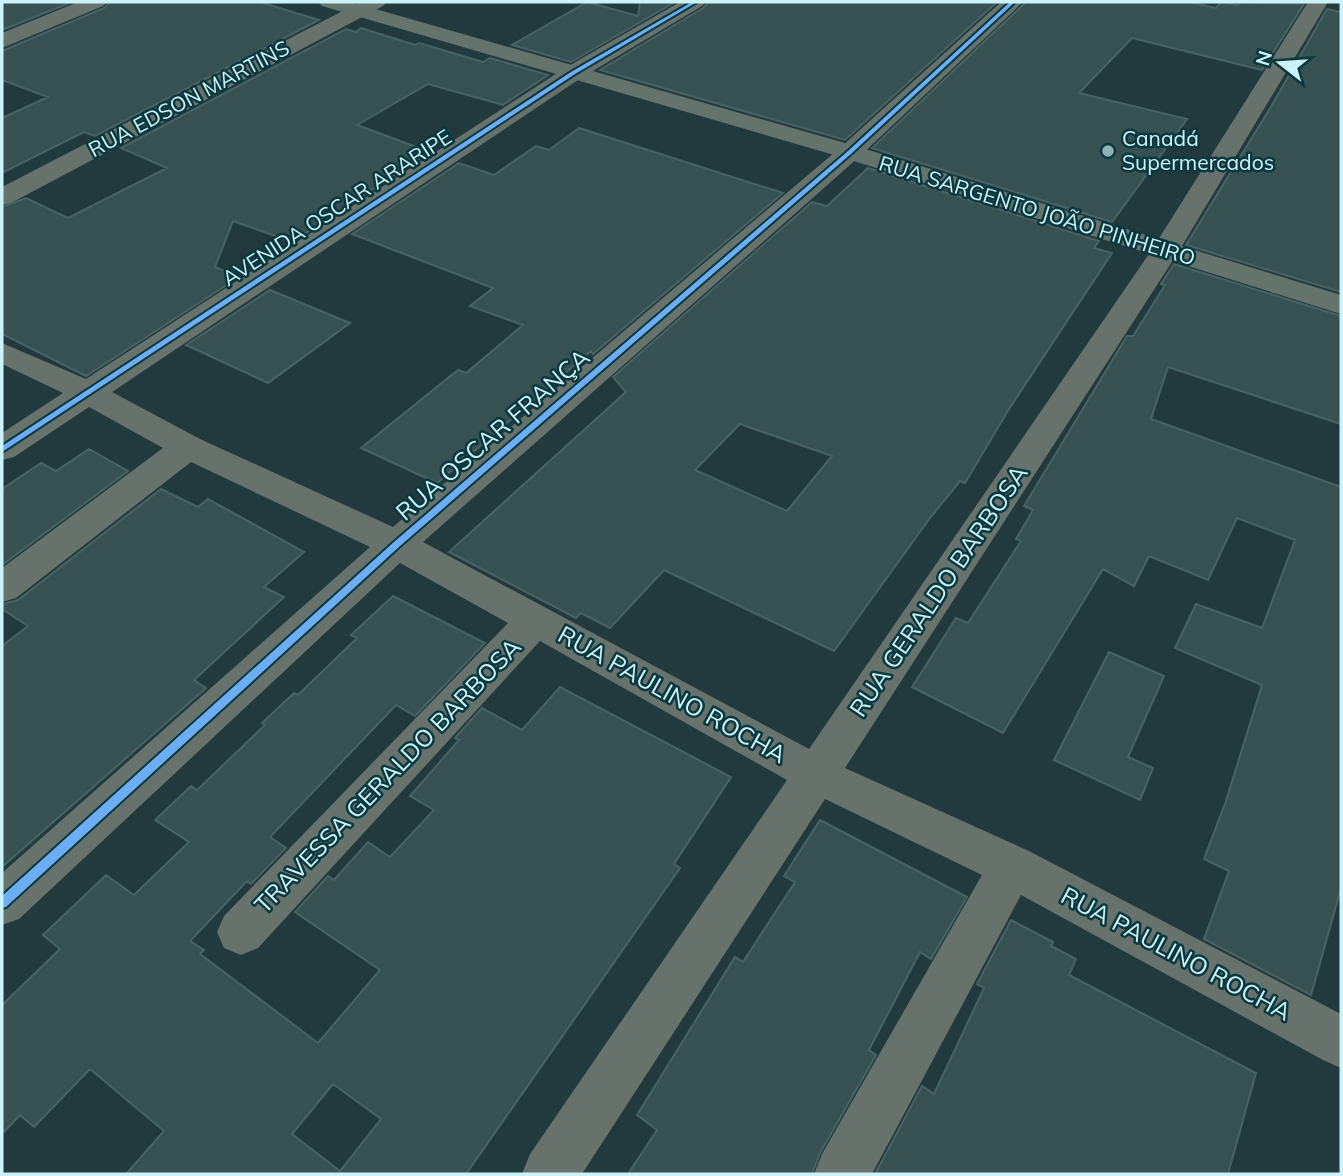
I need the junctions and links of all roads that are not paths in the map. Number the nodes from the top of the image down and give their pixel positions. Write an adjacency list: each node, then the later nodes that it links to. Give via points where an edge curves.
1 (96, 2): 9 (street)
2 (329, 2): 8 (street, RUA SARGENTO JOÃO PINHEIRO)
3 (695, 2): 10 (street, AVENIDA OSCAR ARARIPE)
4 (1013, 2): 11 (street, RUA OSCAR FRANÇA)
5 (1318, 2): 13 (street, RUA GERALDO BARBOSA)
6 (1330, 2): 7 (street)
7 (1341, 4)
8 (367, 6): 10 (street, RUA SARGENTO JOÃO PINHEIRO); 12 (street, RUA EDSON MARTINS)
9 (2, 41)
10 (573, 73): 11 (street, RUA SARGENTO JOÃO PINHEIRO); 16 (street, AVENIDA OSCAR ARARIPE)
11 (850, 152): 13 (street, RUA SARGENTO JOÃO PINHEIRO); 19 (street, RUA OSCAR FRANÇA)
12 (2, 197)
13 (1165, 251): 14 (street, RUA SARGENTO JOÃO PINHEIRO); 22 (street, RUA GERALDO BARBOSA)
14 (1341, 305)
15 (2, 352): 16 (street, RUA PAULINO ROCHA)
16 (87, 392): 17 (street, RUA PAULINO ROCHA); 18 (street, AVENIDA OSCAR ARARIPE)
17 (188, 447): 19 (street, RUA PAULINO ROCHA); 20 (street)
18 (2, 450)
19 (397, 544): 21 (street, RUA PAULINO ROCHA); 24 (street, RUA OSCAR FRANÇA)
20 (2, 588)
21 (536, 620): 22 (street, RUA PAULINO ROCHA); 25 (street, TRAVESSA GERALDO BARBOSA)
22 (817, 775): 23 (street, RUA PAULINO ROCHA); 27 (street, RUA GERALDO BARBOSA)
23 (1012, 866): 26 (street, RUA PAULINO ROCHA); 28 (street)
24 (2, 903)
25 (240, 932)
26 (1341, 1042)
27 (551, 1174)
28 (842, 1174)

